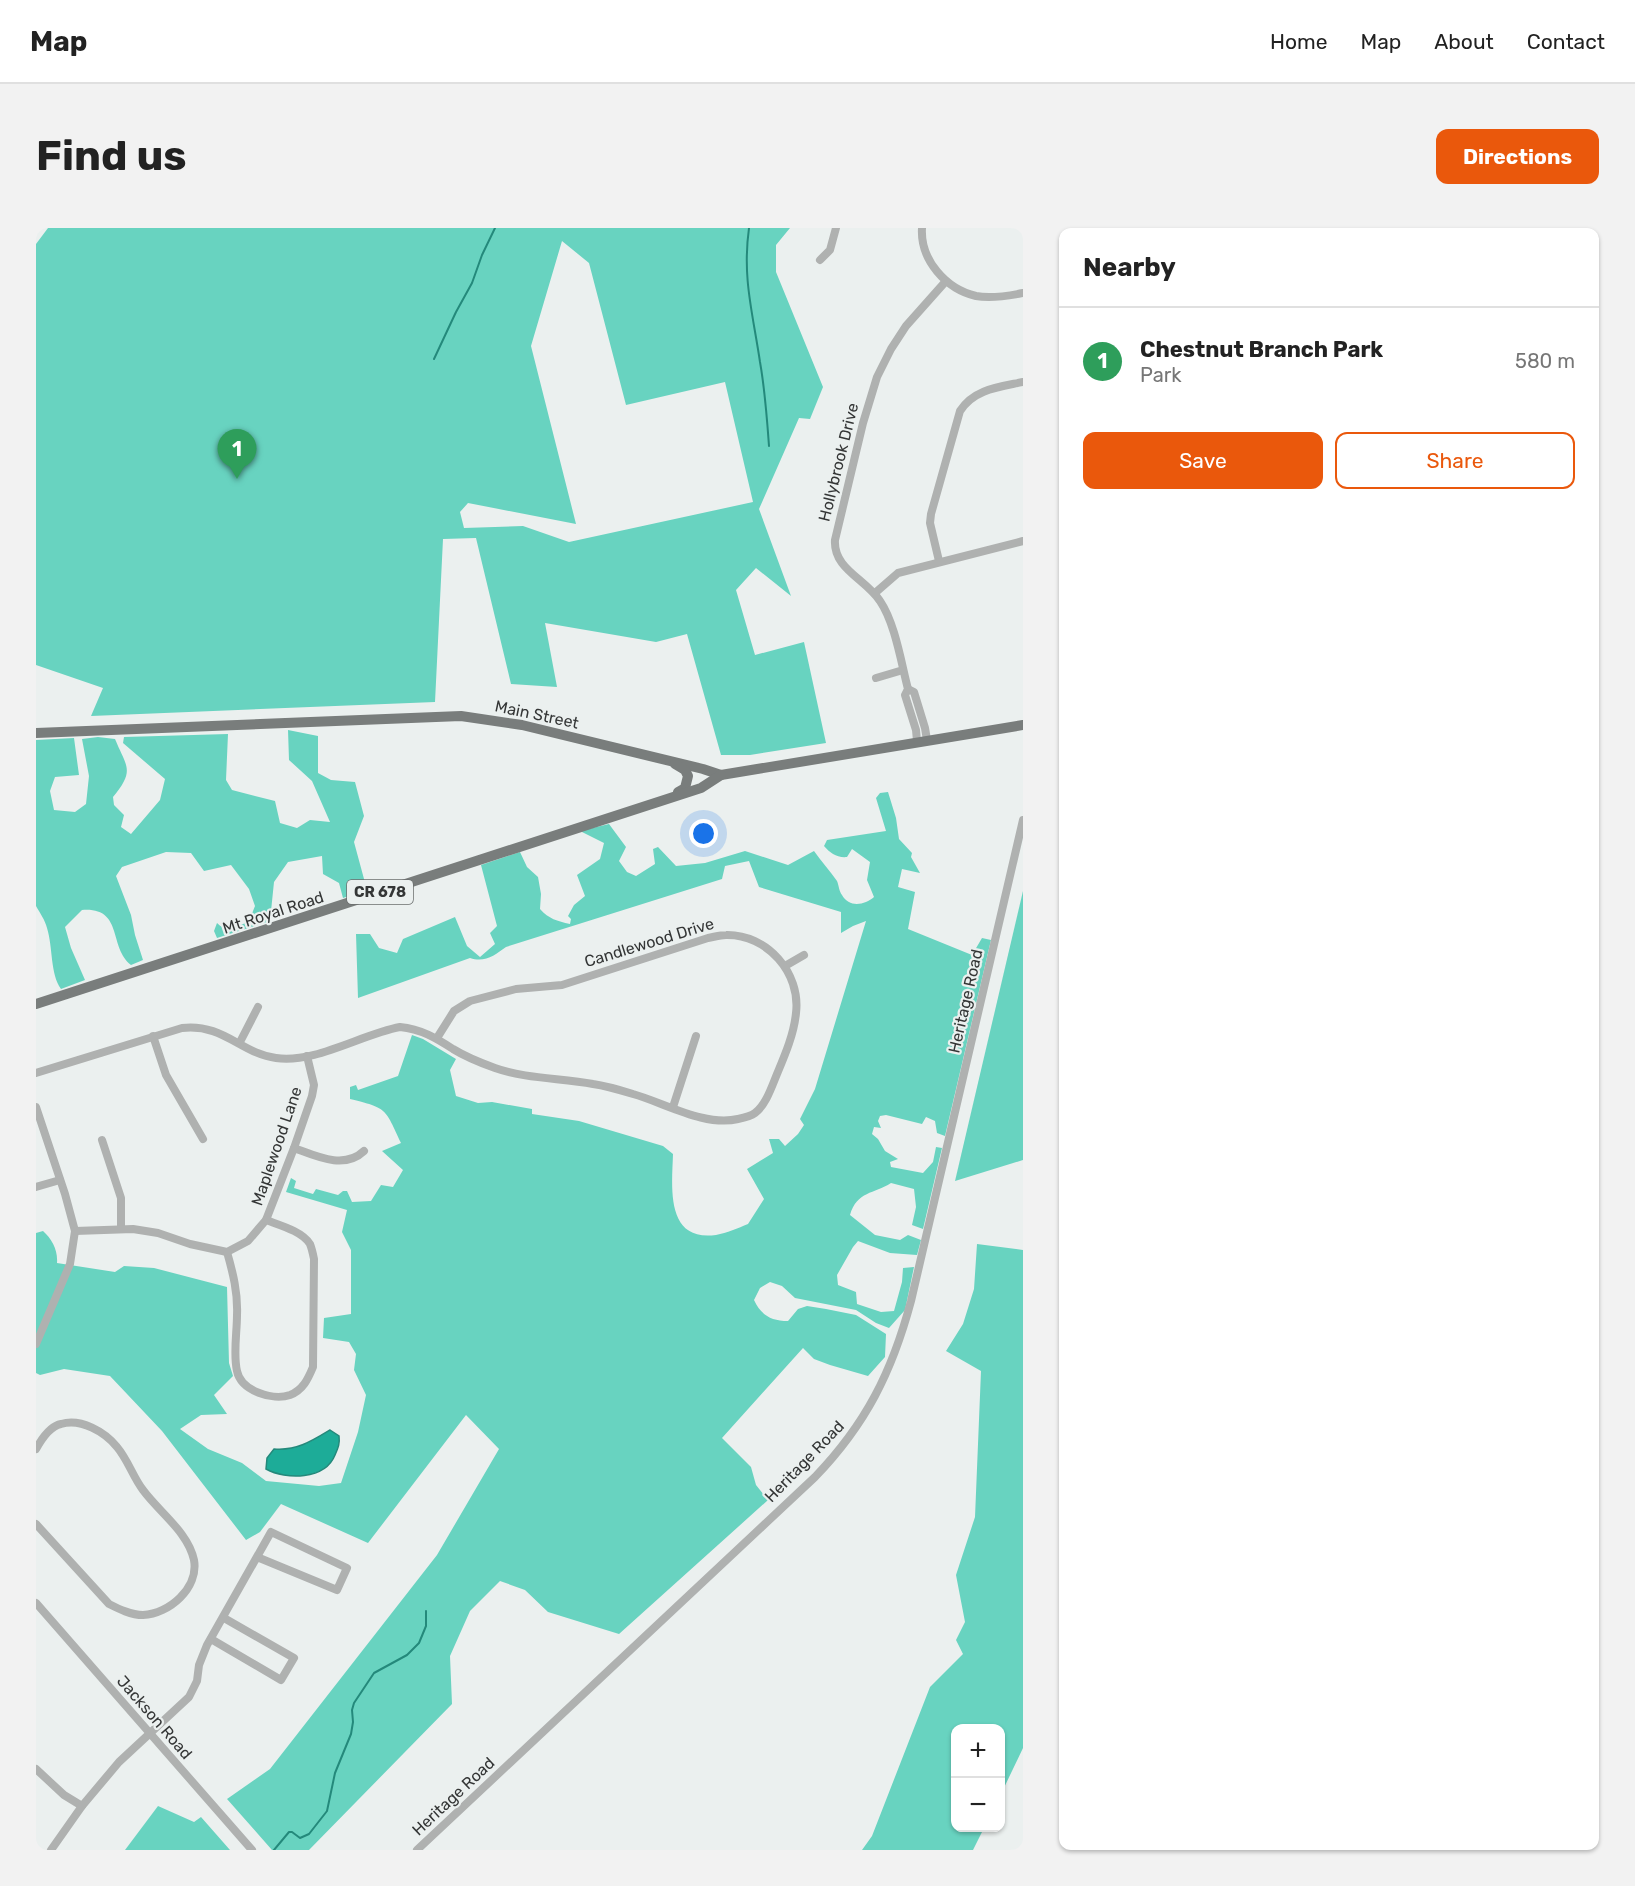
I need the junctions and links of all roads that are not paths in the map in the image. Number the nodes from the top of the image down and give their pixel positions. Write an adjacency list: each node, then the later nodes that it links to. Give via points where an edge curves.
1 (836, 228): 3 (street, via 830,250)
2 (922, 228): 4 (street, via 925,250)
3 (820, 260)
4 (946, 281): 5 (street, via 977,296); 9 (street, Hollybrook Drive, via 910,321 877,377 837,525 834,547 838,559)
5 (1022, 296)
6 (1023, 382): 8 (street, via 980,392 960,411 931,514)
7 (1023, 541): 8 (street)
8 (939, 561): 9 (street, via 898,573)
9 (875, 593): 10 (street, Hollybrook Drive, via 886,612)
10 (903, 670): 11 (street); 14 (street, Hollybrook Drive, via 925,728)
11 (876, 678)
12 (1023, 725): 14 (main road, Main Street)
13 (36, 733): 15 (main road, Main Street, via 461,716 511,723)
14 (922, 740): 16 (main road, Main Street)
15 (661, 759): 16 (main road, Main Street); 17 (main road, via 680,766 688,776 685,788)
16 (722, 775): 17 (main road, Mt Royal Road / CR 678, via 705,786)
17 (671, 797): 21 (main road, Mt Royal Road / CR 678)
18 (1023, 820): 54 (street, Heritage Road, via 911,1301 894,1357 869,1409 844,1446 815,1476)
19 (804, 955): 20 (street)
20 (785, 966): 25 (street, Candlewood Drive, via 753,941 726,935 708,938 562,985 516,989 470,1001 454,1011); 30 (street, via 793,981 796,1013 781,1065 763,1104 755,1113 725,1122)
21 (36, 1004)
22 (258, 1007): 26 (street)
23 (153, 1036): 26 (street, via 191,1027); 28 (street); 31 (street, via 166,1075)
24 (696, 1036): 30 (street)
25 (437, 1038): 27 (street, via 400,1027); 30 (street, via 498,1069 594,1084)
26 (240, 1042): 27 (street, via 273,1058)
27 (307, 1056): 33 (street, Maplewood Lane, via 314,1085)
28 (36, 1073)
29 (36, 1107): 35 (street)
30 (673, 1107)
31 (203, 1139)
32 (102, 1140): 38 (street, via 121,1198)
33 (294, 1148): 34 (street, via 340,1161 358,1156); 37 (street, Maplewood Lane)
34 (363, 1150)
35 (60, 1180): 36 (street); 39 (street)
36 (36, 1187)
37 (266, 1220): 40 (street, Maplewood Lane, via 248,1241); 40 (street, via 297,1233 309,1243 314,1259 313,1367 300,1390 290,1395 279,1398 258,1392 246,1386 237,1371 236,1287)
38 (121, 1228): 39 (street); 40 (street)
39 (75, 1231): 41 (street, via 70,1264)
40 (227, 1251)
41 (36, 1344)
42 (39, 1435): 43 (street); 44 (street, via 59,1424 76,1423 111,1440 143,1490 185,1539 194,1563 192,1576 170,1607 144,1615 120,1609 109,1604)
43 (36, 1449)
44 (36, 1524)
45 (257, 1557): 45 (street, via 271,1532 347,1568 337,1590); 47 (street)
46 (36, 1603): 49 (street, Jackson Road)
47 (226, 1614): 48 (street); 48 (street, via 294,1658 281,1680)
48 (211, 1639): 49 (street, via 189,1697)
49 (149, 1733): 51 (street); 53 (street, Jackson Road)
50 (36, 1770): 51 (street)
51 (82, 1806): 52 (street)
52 (51, 1850)
53 (252, 1850)
54 (417, 1850)

